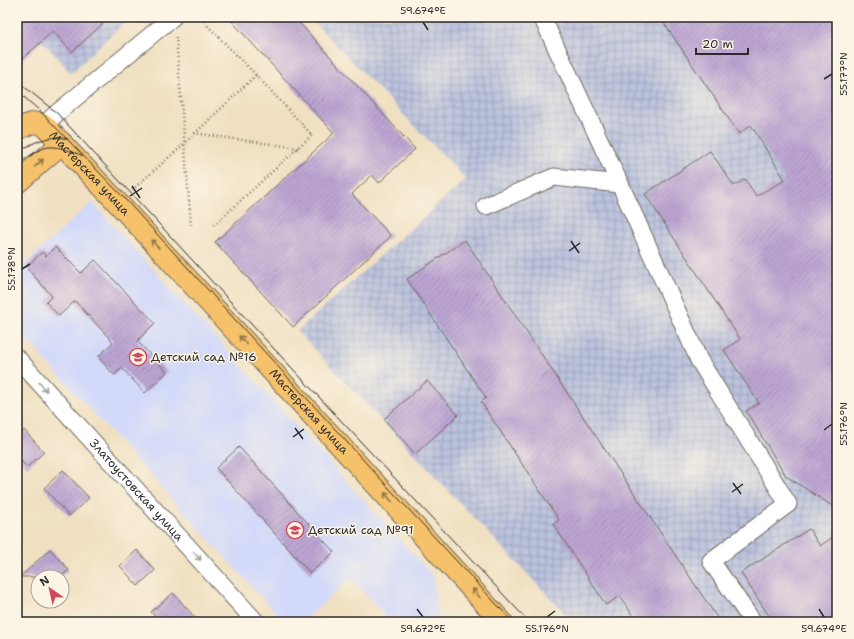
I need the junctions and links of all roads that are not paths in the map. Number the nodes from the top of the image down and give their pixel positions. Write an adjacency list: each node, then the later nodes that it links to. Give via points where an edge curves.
1 (542, 17): 6 (street)
2 (174, 25): 3 (street, via 57,112)
3 (30, 126): 4 (main road, Мастерская улица)
4 (62, 143): 5 (main road, one-way to 4); 10 (main road, Мастерская улица, one-way to 4)
5 (17, 183)
6 (620, 184): 7 (street, via 554,177); 11 (street, via 699,360 788,504 711,561)
7 (486, 206)
8 (17, 358): 9 (street, Златоустовская улица, one-way to 9)
9 (256, 622)
10 (502, 622)
11 (753, 622)

